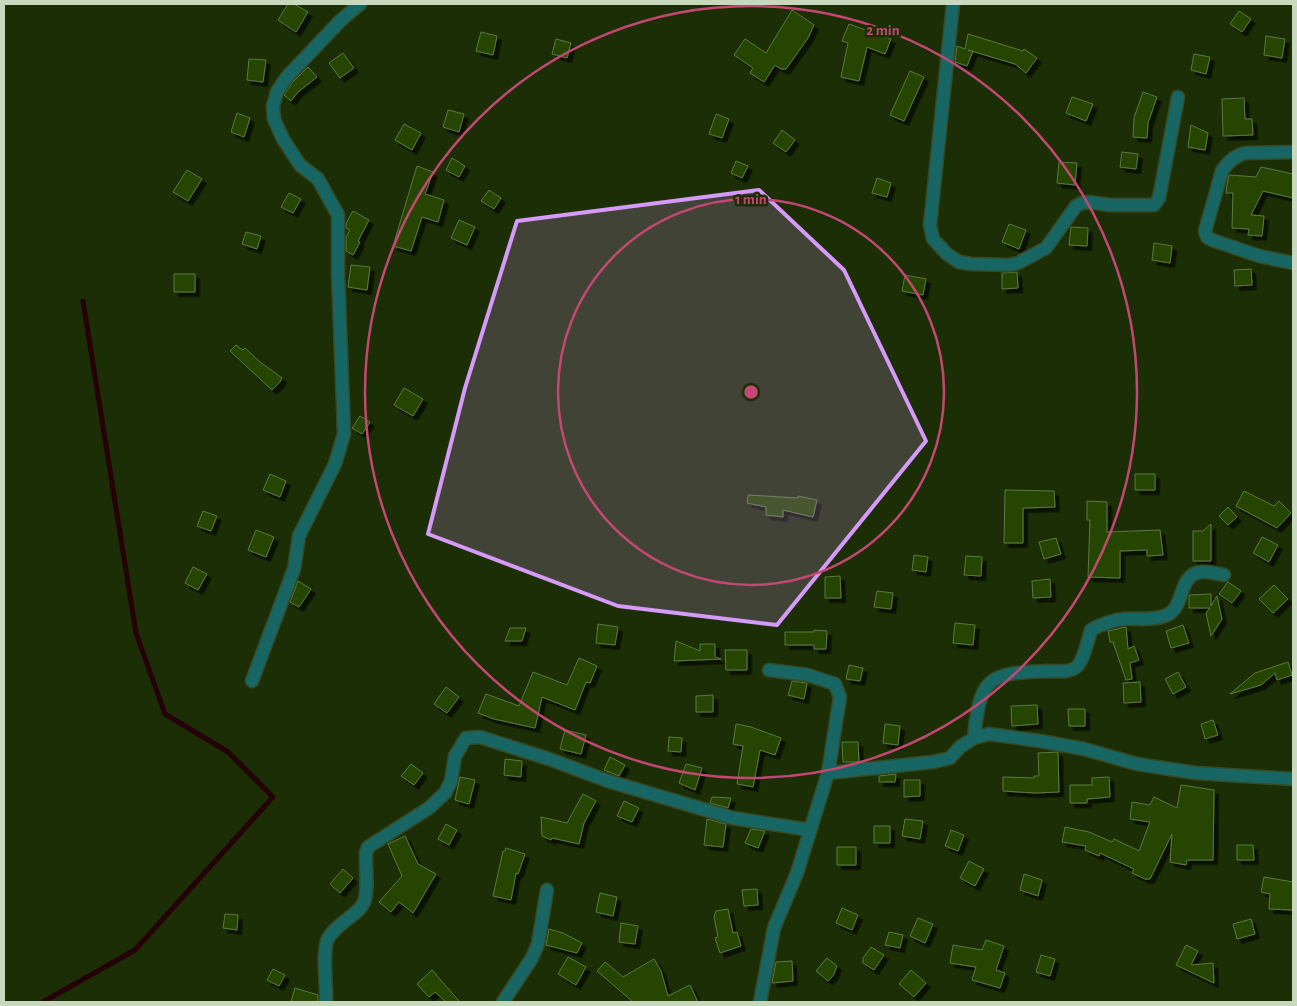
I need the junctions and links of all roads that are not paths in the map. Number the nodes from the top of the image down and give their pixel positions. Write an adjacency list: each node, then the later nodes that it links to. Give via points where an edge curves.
1 (360, 4): 8 (street, via 286,78 276,92 273,106 274,119 283,139 300,165 318,179 338,214 344,434 335,464 299,536 294,570)
2 (953, 4): 3 (street, via 930,225 933,239 959,262 1001,266 1018,263 1046,248 1076,206 1082,203 1156,204)
3 (1178, 97)
4 (1293, 152): 5 (street, via 1239,154 1226,164 1205,233 1210,239 1259,256)
5 (1293, 263)
6 (1224, 575): 9 (street, via 1201,572 1191,576 1183,588 1180,602 1168,615 1146,620 1106,622 1091,630 1076,668 1022,672 993,680 983,690 976,711)
7 (768, 670): 10 (street, via 808,675 835,684 840,697)
8 (252, 682)
9 (974, 738): 10 (street, via 950,758 934,762); 11 (street, via 989,734 1040,741 1137,764 1196,773)
10 (828, 773): 12 (street)
11 (1293, 779)
12 (810, 830): 14 (street, via 732,818 608,781 480,737 466,738 455,756 451,781 445,793 430,808 368,848 363,904 328,940); 16 (street, via 797,873 774,928)
13 (547, 890): 15 (street, via 538,944)
14 (326, 1002)
15 (503, 1002)
16 (760, 1002)

